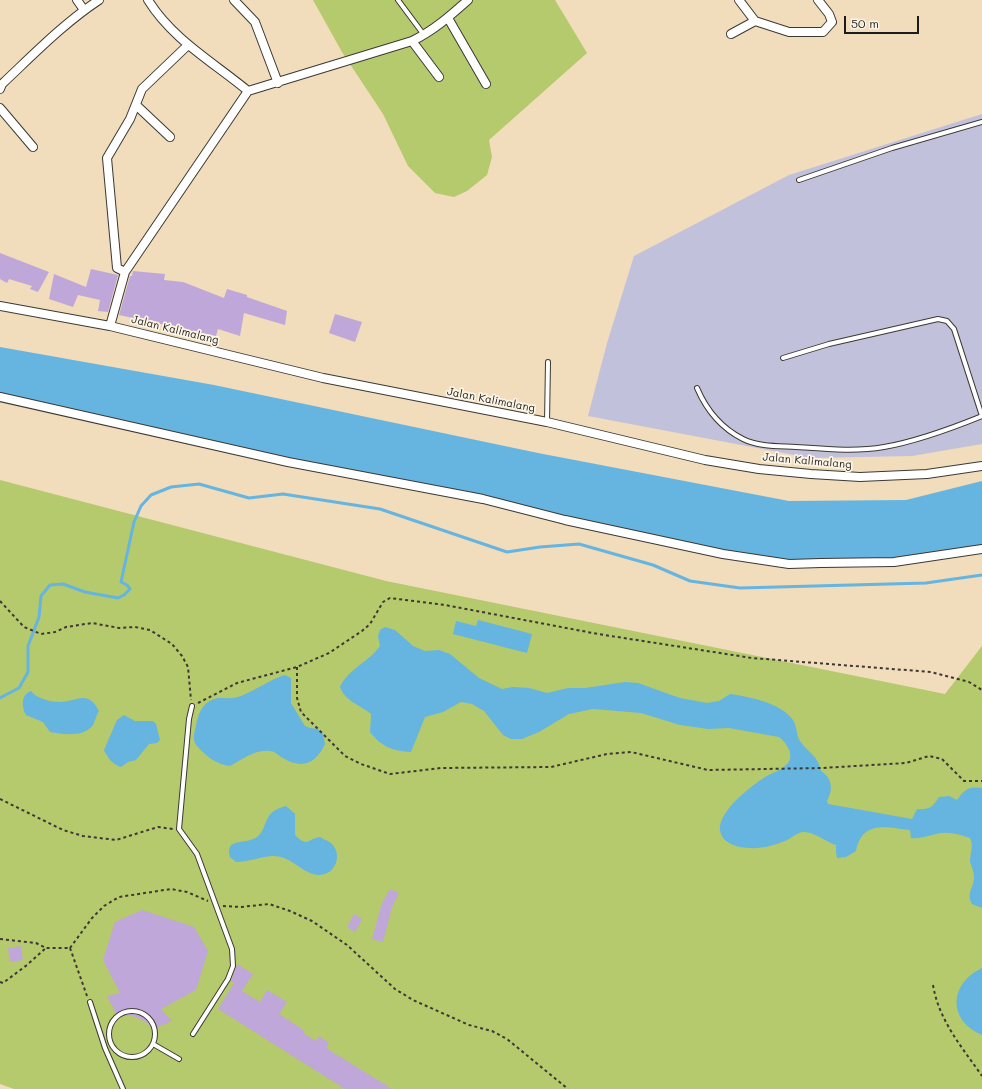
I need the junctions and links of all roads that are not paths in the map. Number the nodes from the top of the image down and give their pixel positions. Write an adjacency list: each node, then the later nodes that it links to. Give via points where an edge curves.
1 (77, 0): 9 (street)
2 (99, 0): 9 (street)
3 (148, 0): 15 (street, via 166,25)
4 (234, 0): 17 (street, via 255,22)
5 (398, 0): 13 (lane)
6 (468, 0): 10 (street)
7 (739, 0): 11 (street)
8 (818, 0): 11 (street, via 832,22 823,32 789,32)
9 (84, 10): 19 (street, via 26,61)
10 (448, 18): 13 (street); 18 (street)
11 (755, 21): 12 (street)
12 (732, 34)
13 (424, 35): 14 (street)
14 (412, 41): 16 (street); 17 (street)
15 (188, 45): 20 (street); 21 (street, via 142,89)
16 (439, 78)
17 (278, 83): 20 (street)
18 (486, 84)
19 (0, 89)
20 (248, 90): 27 (street)
21 (136, 105): 24 (street); 27 (street, via 107,158 117,268)
22 (0, 108): 25 (street)
23 (982, 122): 26 (lane, via 892,148)
24 (170, 137)
25 (33, 147)
26 (799, 180)
27 (125, 272): 29 (street)
28 (0, 306): 29 (street, Jalan Kalimalang)
29 (110, 326): 35 (street, Jalan Kalimalang, via 323,378)
30 (783, 358): 34 (lane, via 829,344 938,319 947,321 954,330)
31 (548, 362): 35 (lane)
32 (697, 388): 34 (lane, via 715,418 742,439 759,445 843,449 883,447 949,430)
33 (0, 397): 37 (street, via 288,462 483,499 565,520 723,554 789,564 894,562)
34 (982, 416)
35 (547, 422): 36 (street, Jalan Kalimalang, via 705,460 759,469 860,477 919,474)
36 (982, 466)
37 (982, 550)
38 (192, 706): 40 (lane, via 178,829 197,854 232,949 233,966)
39 (90, 1002): 43 (lane)
40 (193, 1034)
41 (153, 1044): 42 (lane, via 145,1053 133,1057 120,1054); 42 (lane, via 155,1032 152,1021 143,1013 131,1010 120,1013 111,1022 108,1034); 44 (lane)
42 (112, 1045): 43 (lane)
43 (105, 1048): 45 (lane)
44 (179, 1058)
45 (123, 1089)

